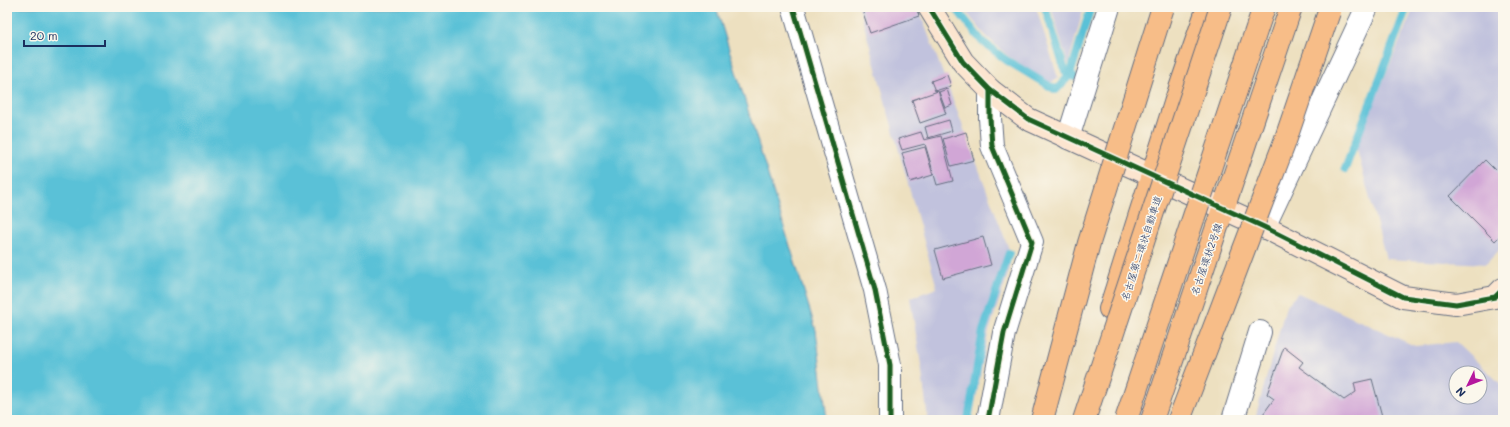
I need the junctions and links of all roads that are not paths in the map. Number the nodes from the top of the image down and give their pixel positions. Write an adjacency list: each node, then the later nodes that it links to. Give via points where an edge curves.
1 (793, 7): 19 (street, via 875,290 890,365)
2 (929, 7): 11 (street, via 963,62)
3 (1110, 7): 12 (street)
4 (1162, 7): 21 (highway, bridge, via 1089,244)
5 (1208, 7): 13 (highway)
6 (1222, 7): 23 (highway, 名古屋第二環状自動車道, bridge)
7 (1264, 7): 24 (highway, bridge)
8 (1291, 7): 14 (highway, 名古屋環状2号線)
9 (1367, 7): 15 (street)
10 (1330, 10): 25 (highway, bridge, via 1284,144)
11 (990, 90): 12 (street, via 1028,119); 20 (street, via 992,146 1032,242 1004,334)
12 (1068, 138): 13 (street)
13 (1153, 176): 14 (street); 22 (highway)
14 (1223, 208): 15 (street); 18 (highway, 名古屋環状2号線)
15 (1264, 227): 16 (street, via 1403,297 1456,304 1495,297)
16 (1503, 289)
17 (1260, 332): 26 (street)
18 (1154, 418)
19 (890, 420)
20 (988, 420)
21 (1042, 420)
22 (1073, 420)
23 (1084, 420)
24 (1126, 420)
25 (1179, 420)
26 (1233, 420)

